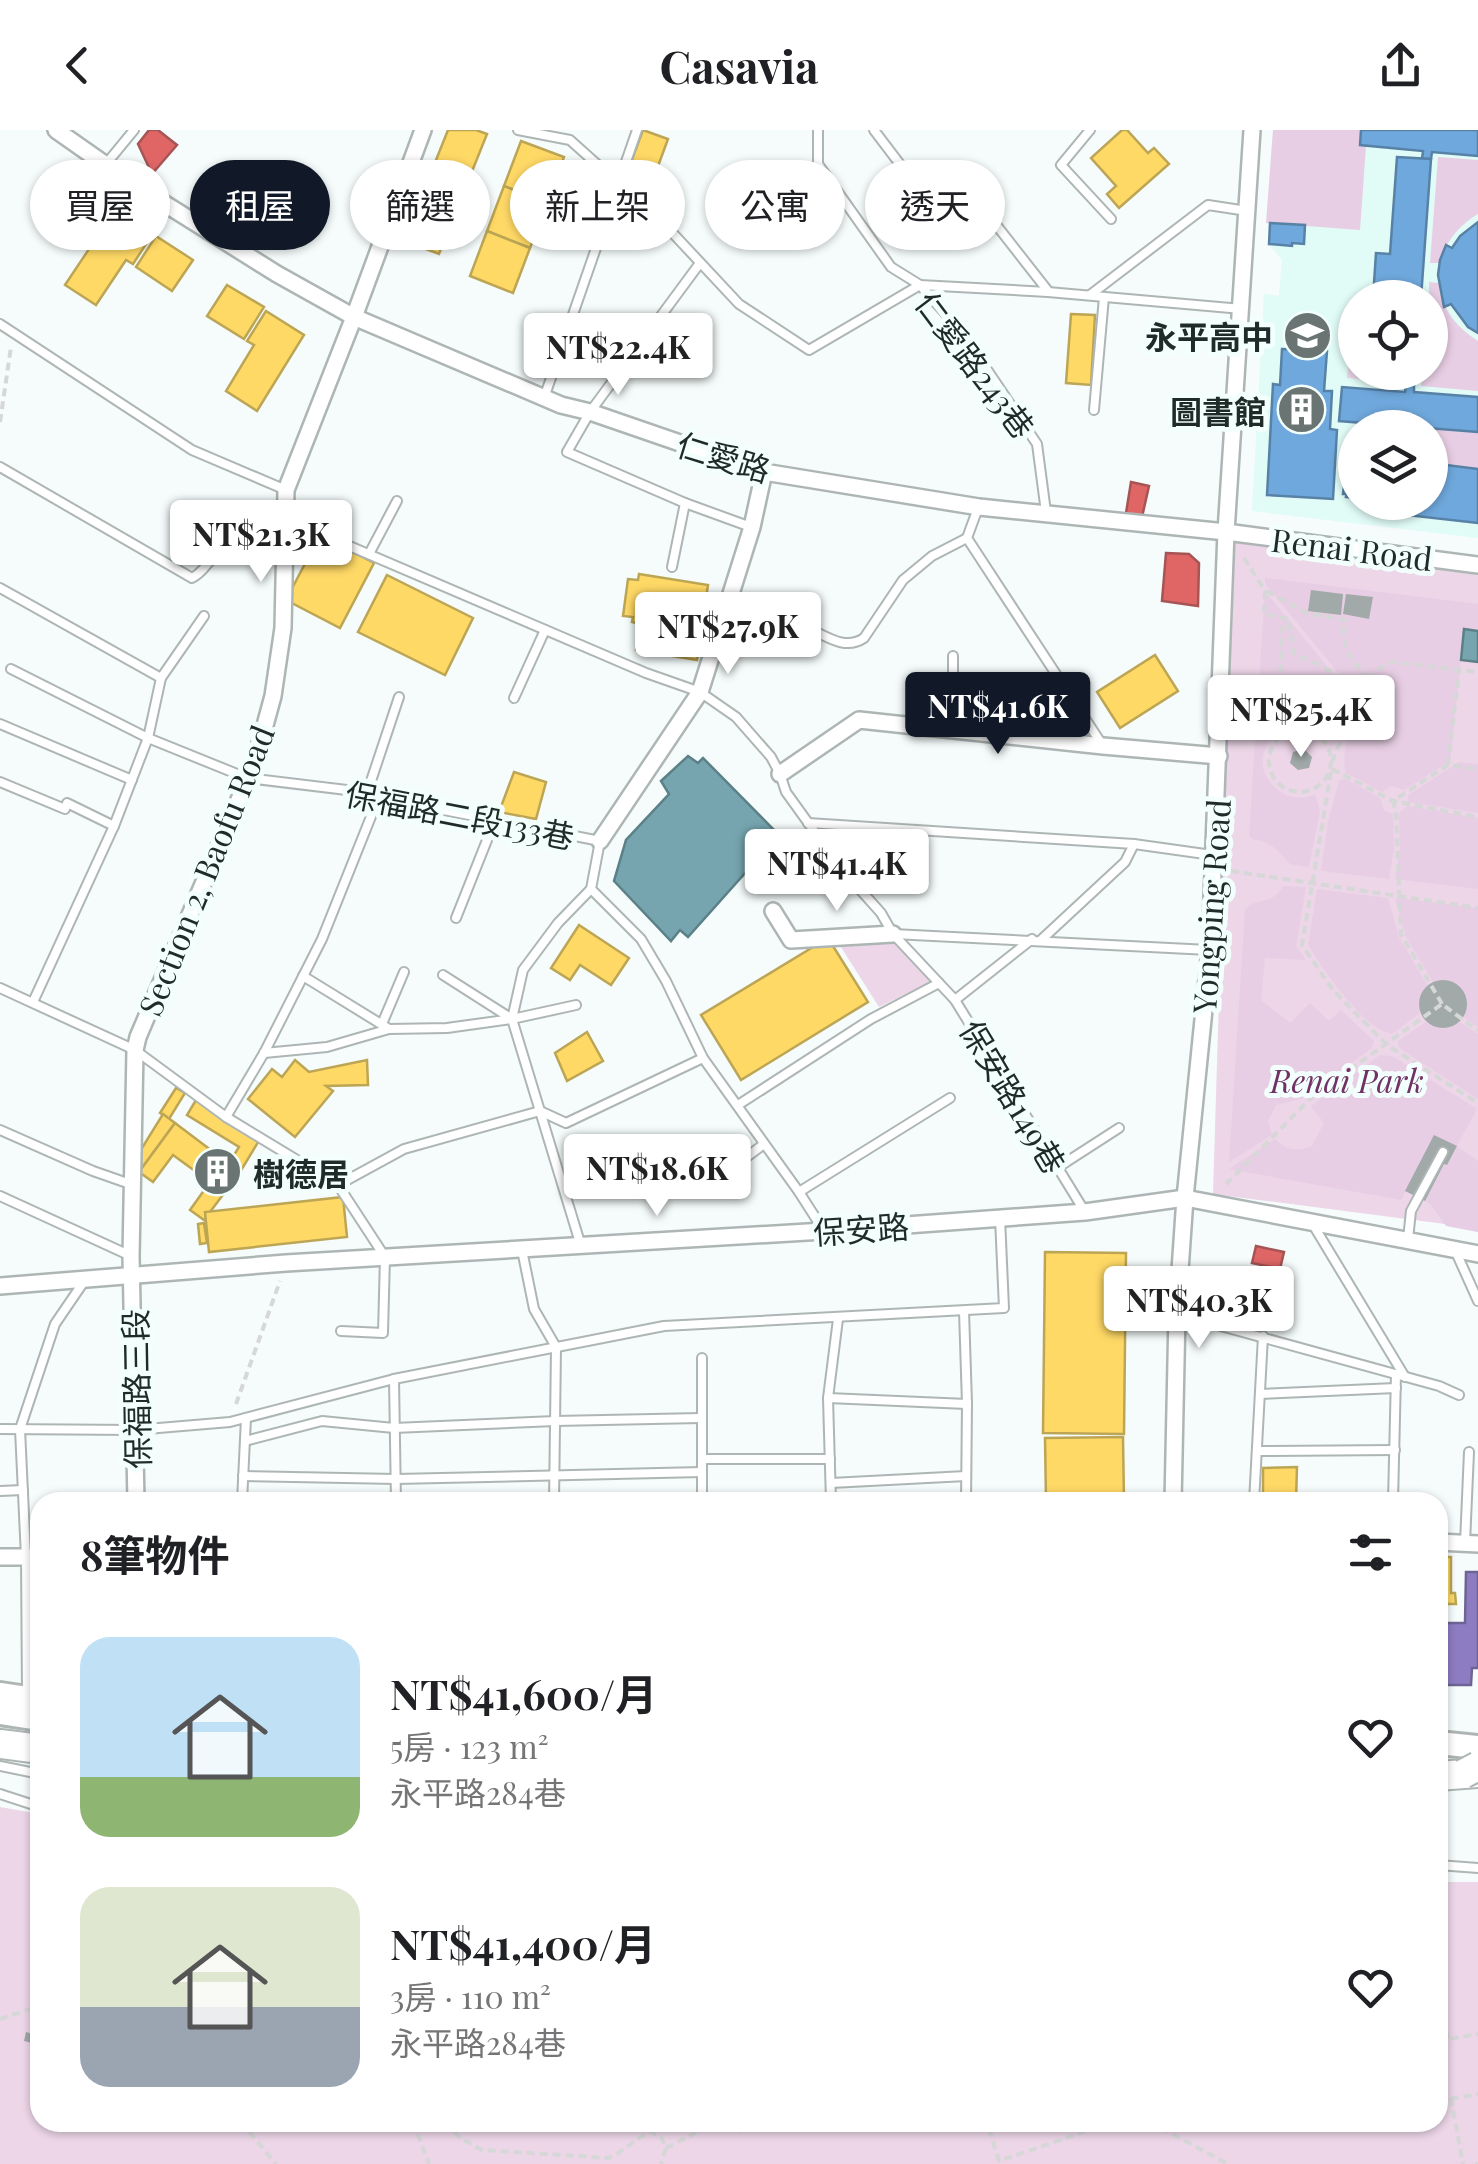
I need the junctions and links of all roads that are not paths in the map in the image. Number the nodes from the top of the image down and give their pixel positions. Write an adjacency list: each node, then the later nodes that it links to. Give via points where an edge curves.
1 (56, 130): 11 (street, 仁愛路)
2 (134, 130): 12 (lane)
3 (422, 130): 26 (street, Section 2, Baofu Road)
4 (518, 130): 10 (lane)
5 (636, 130): 14 (lane)
6 (818, 130): 21 (lane, 仁愛路243巷, via 818,164 891,267)
7 (874, 130): 22 (lane, via 918,188 954,171)
8 (1090, 130): 17 (lane, via 1061,165)
9 (1252, 130): 16 (street, Yongping Road)
10 (557, 133): 13 (lane)
11 (100, 160)
12 (109, 160)
13 (592, 160)
14 (626, 160)
15 (170, 205): 26 (street, 仁愛路)
16 (1247, 211): 23 (lane, via 1208,204); 25 (street, Yongping Road)
17 (1111, 218)
18 (685, 248): 20 (lane)
19 (595, 250): 28 (lane)
20 (700, 264): 21 (lane, via 739,304 809,350); 30 (lane)
21 (920, 285): 22 (lane); 37 (lane, 仁愛路243巷, via 1037,444)
22 (1048, 292): 23 (lane)
23 (1090, 296): 24 (lane)
24 (1104, 297): 25 (lane); 29 (lane)
25 (1242, 309): 40 (street, Yongping Road)
26 (354, 317): 28 (street, 仁愛路); 33 (street, Section 2, Baofu Road)
27 (0, 324): 33 (lane, via 192,450)
28 (544, 398): 30 (street, 仁愛路)
29 (1094, 410)
30 (590, 412): 32 (street, 仁愛路); 35 (lane, via 567,452)
31 (0, 468): 42 (lane, via 192,578 228,549)
32 (764, 472): 36 (street, 仁愛路); 39 (street)
33 (286, 490): 38 (street, Section 2, Baofu Road)
34 (397, 501): 43 (lane)
35 (686, 503): 39 (lane); 45 (lane)
36 (978, 506): 37 (street, 仁愛路); 41 (lane)
37 (1046, 514): 40 (street, 仁愛路)
38 (284, 518): 42 (street, Section 2, Baofu Road); 43 (lane, 保安路149巷)
39 (752, 527): 53 (street)
40 (1226, 532): 44 (street, Renai Road); 60 (street, Yongping Road)
41 (968, 538): 48 (lane, via 903,580 855,644); 59 (lane)
42 (284, 554): 62 (street, Section 2, Baofu Road, via 273,696)
43 (369, 554): 49 (lane, 保安路149巷)
44 (1478, 564)
45 (672, 567)
46 (0, 588): 52 (lane)
47 (204, 616): 52 (lane)
48 (808, 628)
49 (545, 630): 53 (lane, 保安路149巷); 55 (lane)
50 (953, 656): 57 (lane)
51 (12, 669): 58 (lane, 保福路二段133巷)
52 (161, 678): 58 (lane)
53 (700, 692): 61 (lane, 保安路149巷, via 736,718); 70 (street)
54 (398, 697): 65 (lane)
55 (514, 698)
56 (0, 724): 63 (lane)
57 (953, 730): 59 (street); 61 (street, via 859,720)
58 (148, 738): 62 (lane, 保福路二段133巷); 63 (lane)
59 (1104, 746): 60 (street)
60 (1219, 756): 72 (street, Yongping Road)
61 (780, 774): 68 (lane, 保安路149巷)
62 (248, 778): 65 (lane, 保福路二段133巷); 89 (street, Section 2, Baofu Road)
63 (132, 780): 69 (lane)
64 (0, 782): 69 (lane)
65 (367, 792): 66 (lane, 保福路二段133巷)
66 (380, 794): 67 (lane, 保福路二段133巷); 81 (lane)
67 (495, 820): 70 (lane, 保福路二段133巷); 75 (lane)
68 (808, 822): 71 (lane); 76 (lane, 保安路149巷)
69 (114, 826): 85 (lane)
70 (600, 841): 73 (lane, 保福路二段133巷)
71 (1134, 844): 72 (lane); 77 (lane, via 1126,862)
72 (1214, 862): 78 (street, Yongping Road)
73 (591, 888): 87 (lane, via 523,970); 91 (lane, 保福路二段133巷, via 640,939)
74 (773, 910): 76 (street, via 791,940)
75 (456, 918)
76 (893, 934): 77 (lane); 82 (lane, 保安路149巷)
77 (1037, 940): 78 (lane); 84 (lane)
78 (1210, 950): 106 (street, Yongping Road)
79 (404, 972): 88 (lane)
80 (443, 975): 87 (lane)
81 (303, 976): 88 (lane); 90 (lane)
82 (939, 983): 84 (lane, 保安路149巷); 93 (lane)
83 (0, 988): 85 (lane)
84 (955, 1000): 100 (lane, 保安路149巷)
85 (32, 1002): 89 (lane)
86 (576, 1005): 87 (lane)
87 (512, 1018): 88 (lane, via 447,1028); 94 (lane)
88 (386, 1026): 90 (lane, via 327,1046)
89 (135, 1050): 95 (lane); 102 (street, Section 2, Baofu Road)
90 (264, 1053): 95 (lane)
91 (703, 1058): 93 (lane, 保福路二段133巷); 94 (lane, via 566,1123)
92 (950, 1098): 104 (lane)
93 (738, 1105): 98 (lane, 保福路二段133巷)
94 (540, 1111): 103 (lane, via 404,1150); 112 (lane)
95 (226, 1117): 103 (lane)
96 (1119, 1128): 100 (lane)
97 (0, 1130): 102 (lane)
98 (764, 1144): 101 (lane); 104 (lane, 保福路二段133巷)
99 (1443, 1152): 111 (lane, via 1411,1211)
100 (1058, 1168): 107 (lane, 保安路149巷)
101 (699, 1180)
102 (133, 1184): 116 (street, Section 2, Baofu Road)
103 (338, 1185): 117 (lane)
104 (799, 1192): 110 (lane, 保福路二段133巷)
105 (0, 1196): 116 (lane)
106 (1184, 1198): 107 (street, 保安路); 109 (street, 保安路); 123 (street, Yongping Road)
107 (1085, 1212): 108 (street, 保安路)
108 (1000, 1218): 110 (street, 保安路); 122 (lane, via 1004,1308)
109 (1312, 1223): 111 (street, 保安路); 129 (lane)
110 (824, 1231): 112 (street, 保安路)
111 (1407, 1241): 114 (street, 保安路)
112 (581, 1246): 113 (street, 保安路)
113 (522, 1250): 117 (street, 保安路); 127 (lane, via 534,1308)
114 (1454, 1250): 115 (street, 保安路); 121 (lane)
115 (1478, 1254)
116 (132, 1256): 118 (street, Section 2, Baofu Road)
117 (385, 1258): 118 (street, 保安路); 125 (lane, via 383,1333)
118 (133, 1276): 119 (street, 保安路); 142 (street, 保福路三段)
119 (85, 1280): 120 (street, 保安路); 141 (lane, via 55,1324)
120 (0, 1286)
121 (1478, 1301)
122 (964, 1311): 124 (lane); 135 (lane)
123 (1177, 1314): 126 (lane); 164 (street, Yongping Road)
124 (838, 1318): 127 (lane, via 664,1326); 134 (lane)
125 (341, 1331)
126 (1263, 1336): 129 (lane); 132 (lane)
127 (556, 1347): 130 (lane); 138 (lane)
128 (702, 1358): 137 (lane)
129 (1401, 1376): 131 (lane); 133 (lane)
130 (394, 1379): 136 (lane); 140 (lane)
131 (1396, 1388): 132 (lane); 144 (lane)
132 (1260, 1394): 145 (lane)
133 (1459, 1394)
134 (828, 1398): 135 (lane); 148 (lane)
135 (967, 1404): 152 (lane)
136 (246, 1418): 142 (lane); 143 (lane)
137 (702, 1418): 138 (lane); 147 (lane)
138 (555, 1421): 140 (lane); 151 (lane)
139 (0, 1425): 141 (lane)
140 (394, 1428): 143 (lane, via 322,1421); 153 (lane)
141 (20, 1429): 142 (lane); 155 (lane)
142 (135, 1430): 157 (street, 保福路三段)
143 (245, 1440): 150 (lane)
144 (1395, 1450): 145 (lane); 166 (lane)
145 (1257, 1451): 165 (lane)
146 (1469, 1452): 169 (lane)
147 (702, 1459): 148 (lane); 149 (lane)
148 (830, 1460): 154 (lane)
149 (702, 1472): 151 (lane); 161 (lane)
150 (244, 1476): 153 (lane); 158 (lane)
151 (554, 1476): 153 (lane); 160 (lane)
152 (966, 1476): 154 (lane); 163 (lane)
153 (396, 1479): 159 (lane)
154 (831, 1483): 162 (lane)
155 (22, 1490): 156 (lane); 168 (lane)
156 (0, 1491)
157 (136, 1492)
158 (243, 1492)
159 (396, 1492)
160 (554, 1492)
161 (702, 1492)
162 (831, 1492)
163 (966, 1492)
164 (1173, 1492)
165 (1255, 1492)
166 (1393, 1492)
167 (1478, 1530): 169 (lane)
168 (30, 1539)
169 (1470, 1539)
170 (0, 1557): 171 (street)
171 (30, 1557)
172 (0, 1694): 173 (main road)
173 (30, 1698)
174 (0, 1714): 175 (main road)
175 (30, 1718)
176 (1448, 1744): 178 (main road)
177 (0, 1746): 179 (highway)
178 (1478, 1748)
179 (30, 1750)
180 (0, 1766): 181 (lane)
181 (30, 1772)
182 (0, 1794): 183 (lane)
183 (30, 1804)
184 (1448, 1866): 185 (lane)
185 (1478, 1868)

